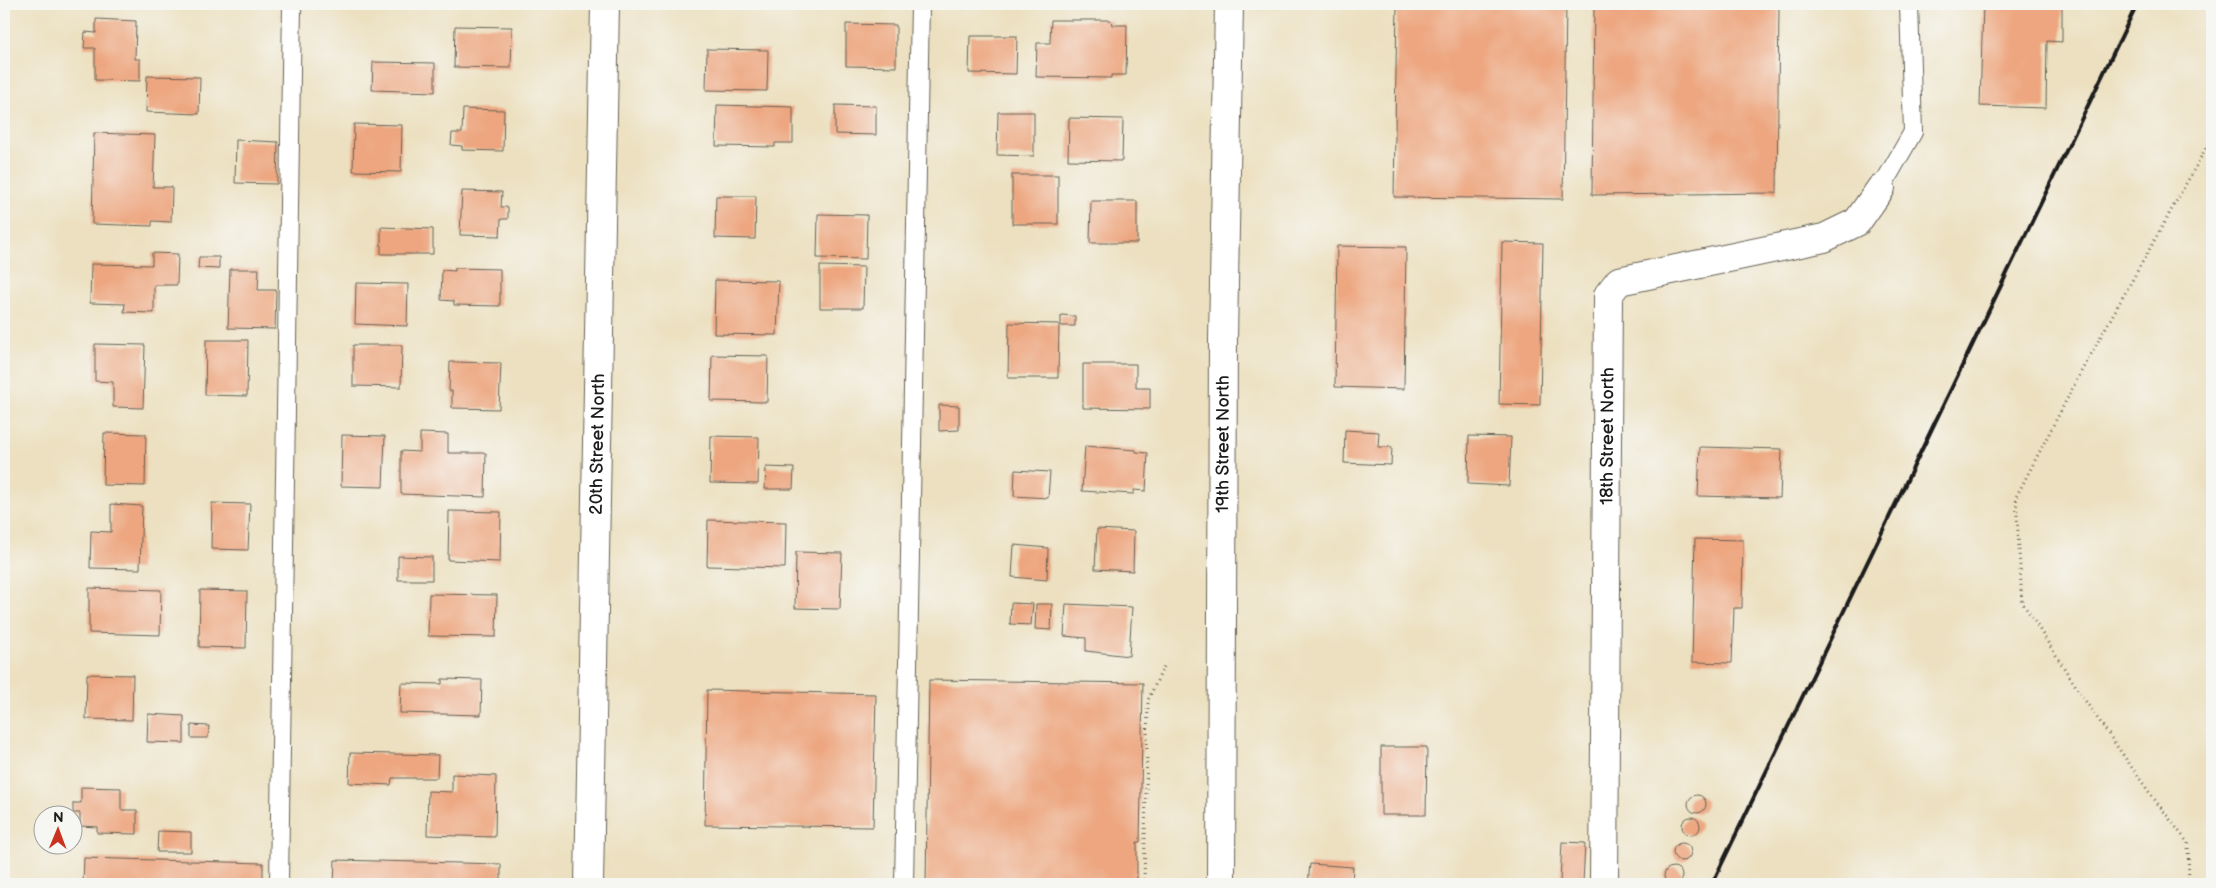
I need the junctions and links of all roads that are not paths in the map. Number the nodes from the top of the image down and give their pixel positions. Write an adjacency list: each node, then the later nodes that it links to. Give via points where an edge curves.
1 (292, 4): 7 (lane)
2 (605, 4): 8 (street, 20th Street North)
3 (920, 4): 9 (lane)
4 (1229, 4): 10 (street, 19th Street North, via 1223,340)
5 (1909, 4): 6 (lane, via 1913,132)
6 (1882, 188): 11 (street, 18th Street North, via 1857,222 1824,238 1619,281 1608,296)
7 (279, 884)
8 (589, 884)
9 (904, 884)
10 (1221, 884)
11 (1604, 884)

